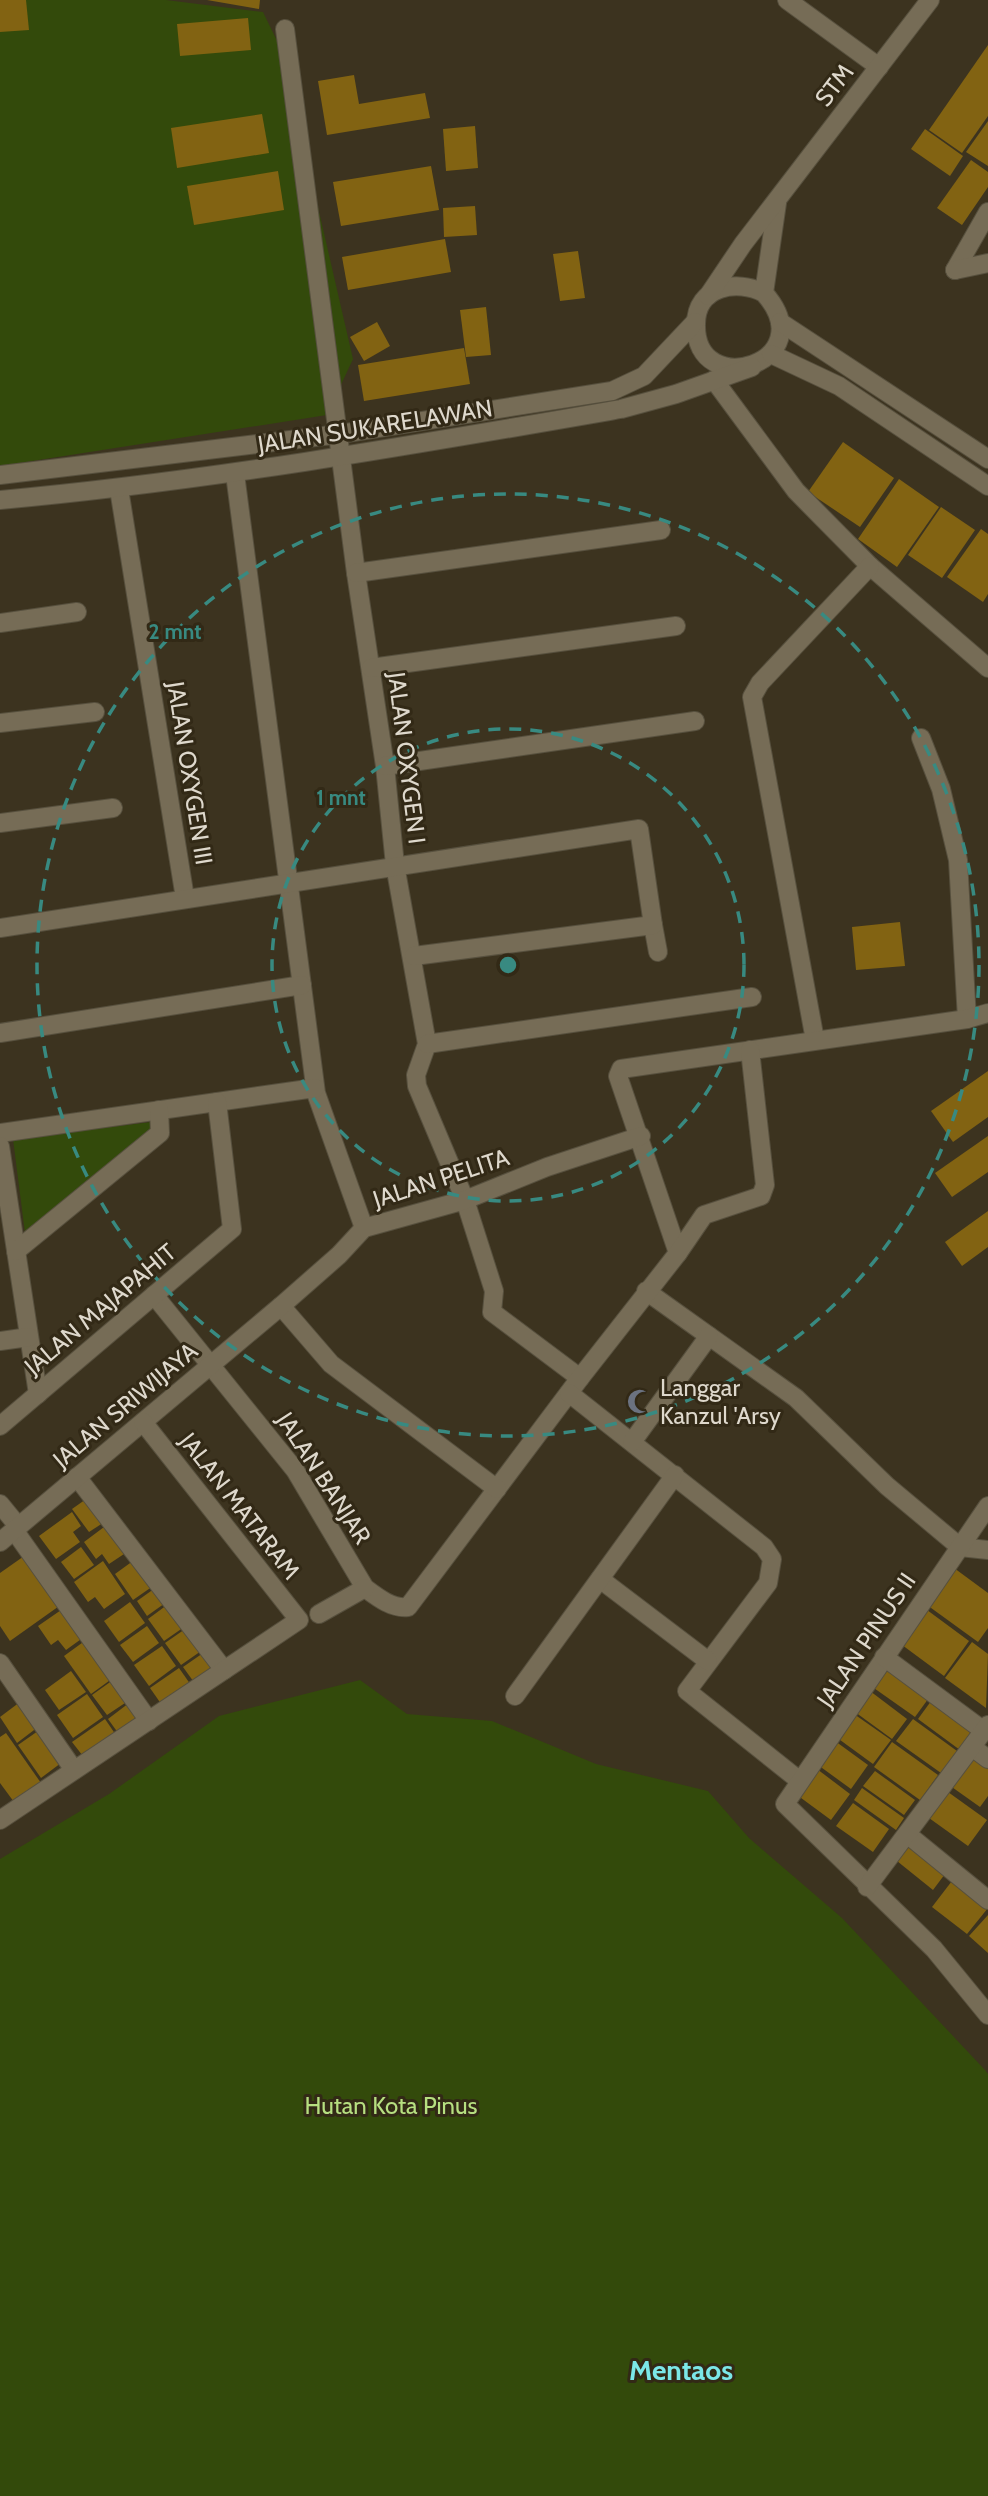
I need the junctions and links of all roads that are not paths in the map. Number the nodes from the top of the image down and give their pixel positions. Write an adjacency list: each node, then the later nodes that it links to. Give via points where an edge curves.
1 (787, 0): 4 (street)
2 (930, 0): 4 (street, STM)
3 (285, 29): 15 (street, JALAN OXYGEN I)
4 (879, 67): 5 (street, STM)
5 (778, 200): 8 (street); 9 (street, STM)
6 (988, 212): 7 (street, via 955,270)
7 (988, 263)
8 (764, 293): 9 (street, via 736,284); 11 (street)
9 (708, 296): 10 (street)
10 (695, 322): 13 (street, via 696,336 711,360 724,367); 15 (street, JALAN SUKARELAWAN, via 644,376 612,391)
11 (780, 322): 12 (street); 17 (street)
12 (771, 354): 13 (street); 20 (street, via 839,386)
13 (752, 367): 14 (street, JALAN SUKARELAWAN)
14 (714, 380): 16 (street, JALAN SUKARELAWAN, via 621,409); 24 (street, via 796,491)
15 (340, 434): 16 (street, JALAN OXYGEN I); 19 (street, JALAN SUKARELAWAN)
16 (343, 458): 18 (street, JALAN SUKARELAWAN); 25 (street, JALAN OXYGEN I)
17 (988, 459)
18 (235, 474): 21 (street, JALAN SUKARELAWAN); 39 (street)
19 (0, 475)
20 (988, 486)
21 (119, 489): 22 (street, JALAN SUKARELAWAN); 40 (street, JALAN OXYGEN III)
22 (0, 500)
23 (661, 530): 25 (street)
24 (870, 566): 30 (street); 50 (street, via 752,697)
25 (356, 573): 29 (street, JALAN OXYGEN I)
26 (77, 612): 27 (street)
27 (0, 623)
28 (676, 626): 29 (street)
29 (370, 668): 35 (street, JALAN OXYGEN I)
30 (988, 668)
31 (95, 712): 33 (street)
32 (695, 721): 35 (street)
33 (0, 723)
34 (921, 738): 48 (street, via 941,789 958,860)
35 (385, 766): 38 (street, JALAN OXYGEN I)
36 (113, 808): 37 (street)
37 (0, 823)
38 (395, 865): 39 (street); 41 (street, via 637,828); 44 (street, JALAN OXYGEN I)
39 (288, 882): 40 (street); 45 (street)
40 (185, 898): 42 (street)
41 (653, 925): 43 (street); 44 (street)
42 (0, 928)
43 (659, 952)
44 (414, 957): 51 (street, JALAN OXYGEN I)
45 (302, 985): 49 (street); 53 (street)
46 (752, 997): 51 (street)
47 (988, 1013): 48 (street)
48 (967, 1019): 50 (street)
49 (0, 1033)
50 (815, 1040): 52 (street)
51 (427, 1044): 59 (street, JALAN OXYGEN I, via 416,1075 417,1086)
52 (750, 1050): 57 (street, via 621,1069 618,1076); 62 (street, via 765,1185 761,1196 704,1214)
53 (315, 1088): 54 (street); 60 (street)
54 (218, 1102): 55 (street); 64 (street, JALAN MAJAPAHIT, via 232,1229)
55 (159, 1110): 56 (street); 61 (street, via 159,1134)
56 (0, 1133)
57 (641, 1136): 59 (street, JALAN PELITA); 62 (street)
58 (0, 1146): 61 (street)
59 (465, 1200): 60 (street, JALAN PELITA); 70 (street, via 494,1292 492,1312)
60 (364, 1228): 65 (street, JALAN PELITA)
61 (10, 1241): 67 (street)
62 (678, 1253): 63 (street)
63 (646, 1291): 66 (street); 70 (street)
64 (154, 1295): 69 (street, JALAN BANJAR); 72 (street, JALAN MAJAPAHIT)
65 (281, 1306): 69 (street, JALAN SRIWIJAYA); 78 (street, via 331,1363)
66 (709, 1336): 75 (street); 82 (street, via 796,1398 887,1486)
67 (29, 1337): 68 (street); 72 (street)
68 (0, 1341)
69 (212, 1364): 73 (street, JALAN SRIWIJAYA); 85 (street, JALAN BANJAR, via 295,1469)
70 (580, 1378): 71 (street)
71 (569, 1393): 75 (street); 78 (street)
72 (38, 1394): 74 (street, JALAN MAJAPAHIT)
73 (143, 1422): 77 (street, JALAN SRIWIJAYA); 90 (street, JALAN MATARAM, via 299,1620)
74 (0, 1426)
75 (632, 1442): 76 (street)
76 (675, 1475): 84 (street); 88 (street, via 764,1547 772,1559 768,1583)
77 (77, 1477): 81 (street, JALAN SRIWIJAYA); 90 (street)
78 (497, 1489): 85 (street, via 408,1607 401,1608)
79 (0, 1504): 81 (street)
80 (988, 1507): 82 (street, JALAN PINUS II)
81 (11, 1533): 92 (street)
82 (960, 1547): 83 (street); 87 (street, JALAN PINUS II)
83 (988, 1550)
84 (600, 1579): 88 (street); 91 (street)
85 (365, 1588): 86 (street)
86 (319, 1614)
87 (884, 1657): 93 (street); 97 (street, JALAN PINUS II)
88 (708, 1661): 97 (street, via 687,1691)
89 (0, 1664): 96 (street)
90 (224, 1670): 92 (street)
91 (515, 1696)
92 (149, 1721): 96 (street)
93 (986, 1728): 94 (street)
94 (972, 1747): 95 (street); 99 (street)
95 (988, 1759)
96 (74, 1770): 98 (street)
97 (800, 1781): 100 (street, JALAN PINUS II, via 785,1802)
98 (0, 1820)
99 (907, 1834): 100 (street); 101 (street)
100 (867, 1887): 102 (street, via 943,1959)
101 (988, 1900)
102 (988, 2015)

